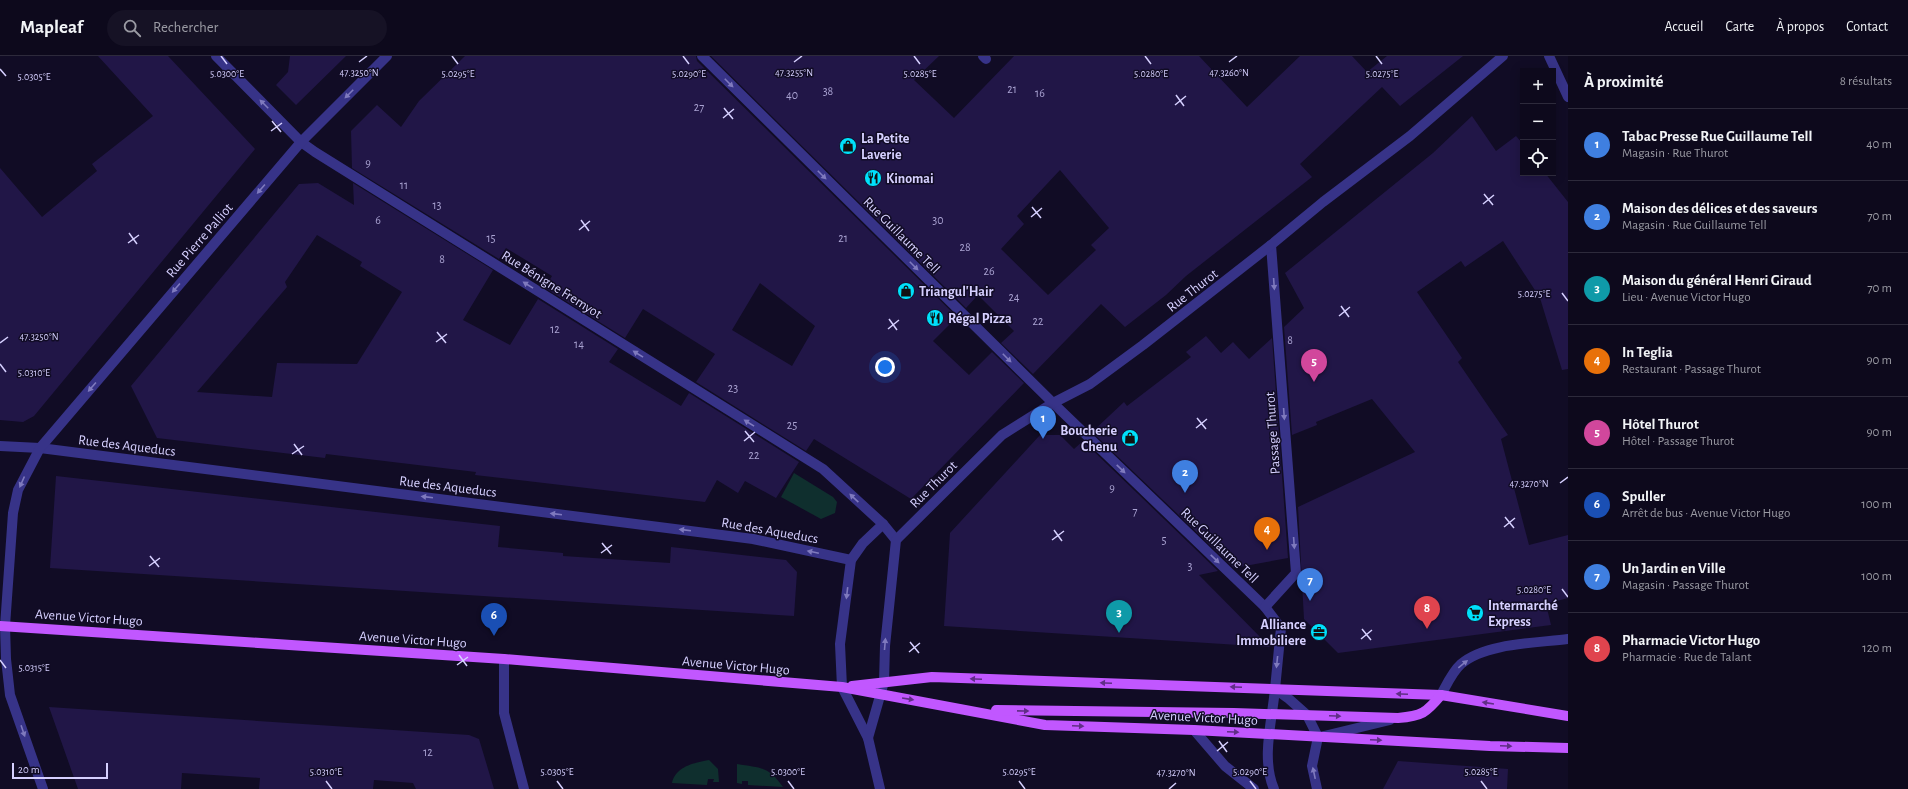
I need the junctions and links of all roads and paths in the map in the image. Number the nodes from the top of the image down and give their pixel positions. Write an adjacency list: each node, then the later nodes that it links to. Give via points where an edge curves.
1 (216, 56): 7 (street, Rue Bénigne Fremyot, one-way to 1)
2 (386, 56): 7 (street, Rue Pierre Palliot, one-way to 7)
3 (702, 56): 9 (street, Rue Guillaume Tell, one-way to 9)
4 (1503, 56): 8 (street, Rue Thurot, via 1410,136)
5 (1549, 56): 6 (street)
6 (1568, 97)
7 (301, 142): 11 (street, Rue Pierre Palliot, one-way to 11); 12 (street, Rue Bénigne Fremyot, one-way to 7, via 823,469)
8 (1271, 245): 9 (street, Rue Thurot, via 1090,384); 15 (street, Passage Thurot, one-way to 15, via 1296,573)
9 (1053, 403): 13 (street, Rue Thurot, via 1002,435); 15 (street, Rue Guillaume Tell, one-way to 15)
10 (0, 446): 11 (street, Rue des Aqueducs)
11 (40, 448): 14 (street, Rue des Aqueducs, one-way to 11, via 754,539); 16 (street, Rue Pierre Palliot, one-way to 16, via 18,490 13,514)
12 (883, 524): 13 (street); 14 (street, via 863,543)
13 (896, 540): 19 (street, one-way to 13, via 885,646)
14 (851, 560): 20 (street, one-way to 20, via 840,644)
15 (1265, 607): 21 (street, Rue Guillaume Tell, one-way to 21, via 1281,628)
16 (2, 626): 18 (main road, Avenue Victor Hugo); 34 (street, Rue Pierre Palliot, one-way to 34, via 10,695)
17 (1568, 639): 23 (street, one-way to 17, via 1460,665 1476,655 1496,649)
18 (504, 659): 20 (main road, Avenue Victor Hugo); 35 (street, via 504,713)
19 (884, 682): 20 (main road, Avenue Victor Hugo); 21 (main road, Avenue Victor Hugo, one-way to 19, via 932,677); 22 (street)
20 (842, 687): 22 (main road, Avenue Victor Hugo); 32 (street)
21 (1275, 689): 23 (main road, Avenue Victor Hugo, one-way to 21); 25 (street, Rue Guillaume Tell); 26 (street)
22 (880, 694): 24 (main road, Avenue Victor Hugo, one-way to 24); 32 (street)
23 (1441, 695): 27 (main road, Avenue Victor Hugo, one-way to 23); 28 (main road, via 1428,710 1417,716)
24 (970, 710): 25 (main road, one-way to 25); 29 (main road, Avenue Victor Hugo, one-way to 29, via 1045,725)
25 (1272, 714): 26 (main road); 30 (street, Rue Guillaume Tell)
26 (1307, 715): 28 (main road, one-way to 28); 31 (street)
27 (1568, 716)
28 (1398, 718): 31 (street)
29 (1194, 730): 30 (main road, Avenue Victor Hugo, one-way to 30); 37 (street, via 1225,766)
30 (1269, 734): 31 (main road, Avenue Victor Hugo); 38 (street, Rue Guillaume Tell, via 1269,777)
31 (1318, 737): 33 (main road, Avenue Victor Hugo, one-way to 33); 39 (street, one-way to 31, via 1312,766)
32 (868, 738): 36 (street)
33 (1568, 748)
34 (43, 789)
35 (524, 789)
36 (880, 789)
37 (1254, 789)
38 (1274, 789)
39 (1317, 789)

